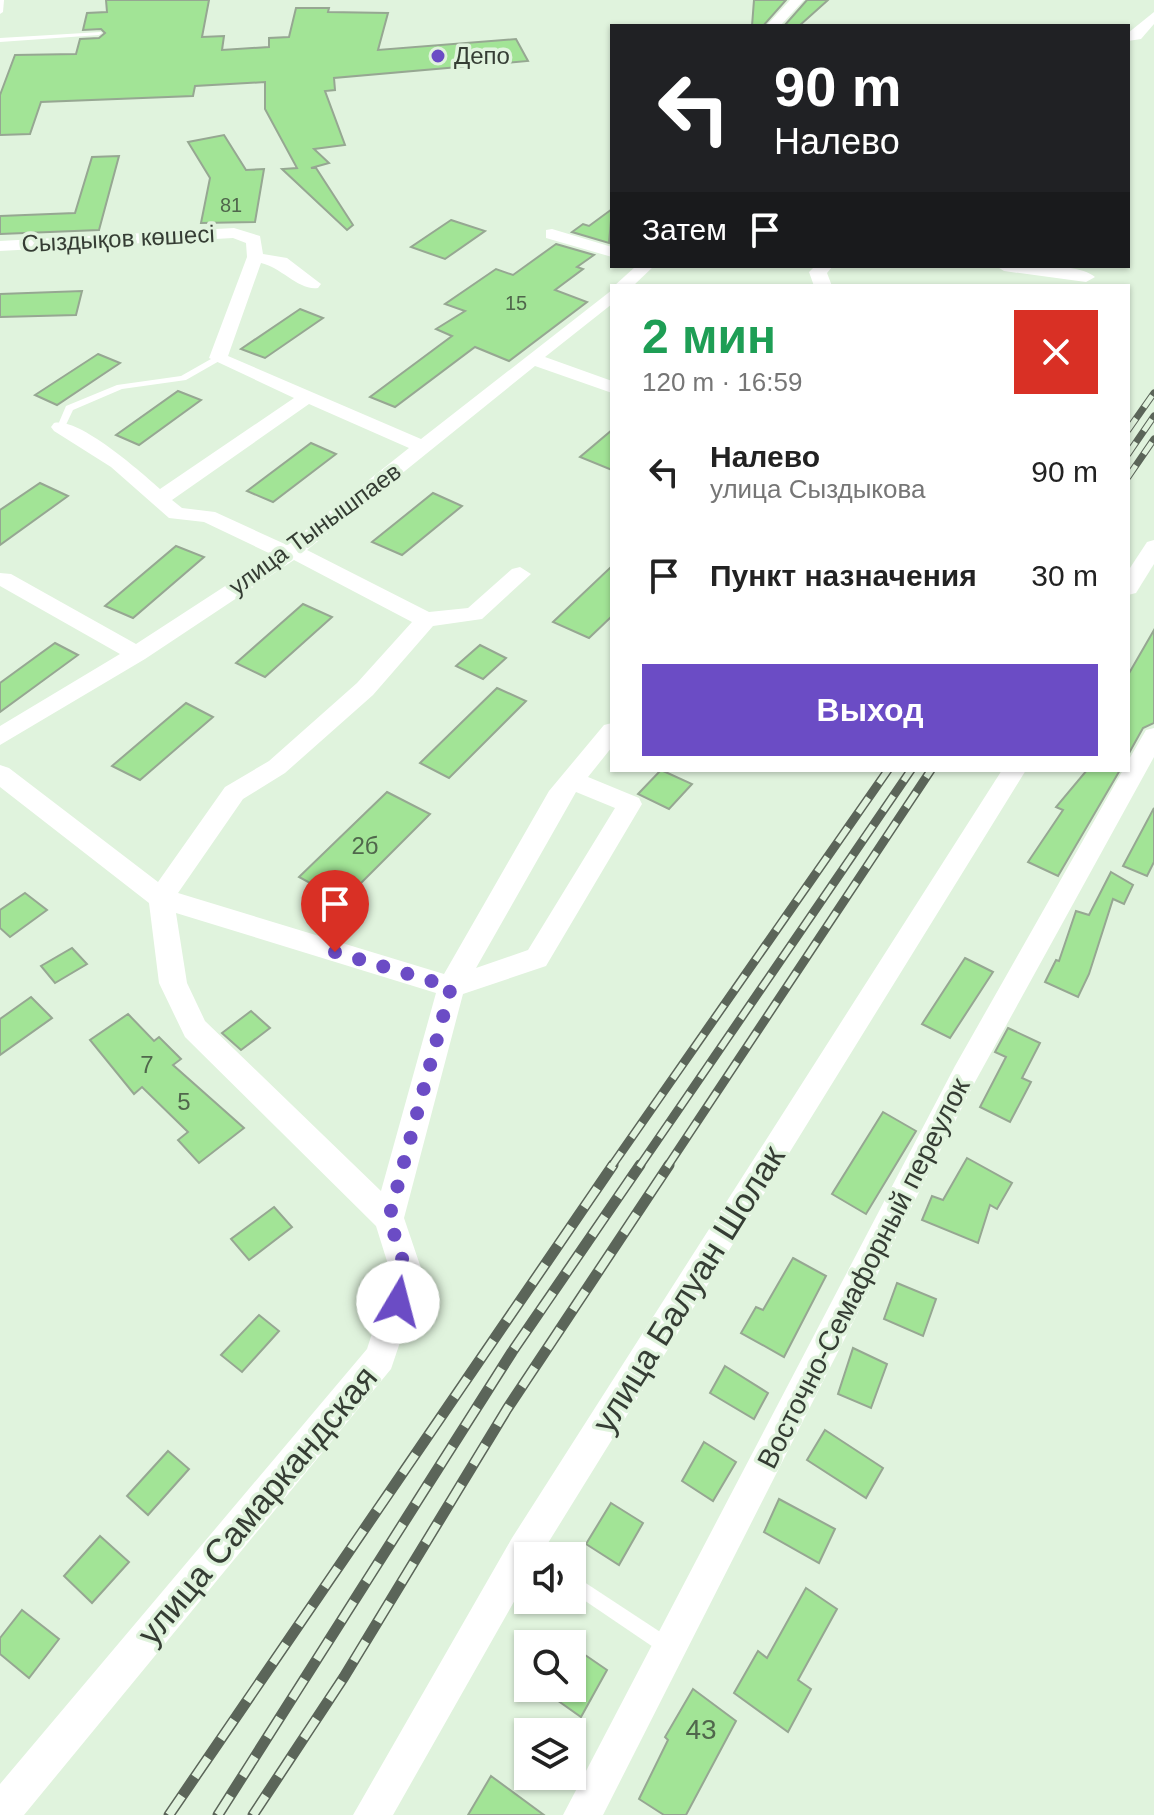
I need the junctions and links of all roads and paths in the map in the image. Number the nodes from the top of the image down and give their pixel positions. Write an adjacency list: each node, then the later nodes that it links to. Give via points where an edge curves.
1 (1, 0): 3 (lane)
2 (797, 0): 5 (street)
3 (0, 12)
4 (1154, 16): 9 (street)
5 (775, 24)
6 (0, 28): 8 (lane)
7 (99, 33): 8 (lane)
8 (14, 37): 10 (lane)
9 (1130, 37)
10 (0, 40)
11 (552, 234): 13 (street)
12 (0, 246): 14 (street, Сыздықов көшесі, via 234,233 254,240)
13 (610, 251)
14 (255, 257): 18 (street, via 281,262); 21 (street, Сыздықов көшесі)
15 (644, 268): 19 (street)
16 (1019, 268): 17 (street)
17 (1086, 277)
18 (312, 284)
19 (625, 284)
20 (610, 297): 22 (street, улица Тынышпаев)
21 (218, 358): 24 (street); 25 (lane, via 183,378 120,387 69,408)
22 (535, 360): 23 (street); 26 (street, улица Тынышпаев)
23 (610, 386)
24 (307, 397): 26 (street); 27 (street)
25 (61, 427): 27 (street, via 118,463)
26 (424, 447): 29 (street, улица Тынышпаев)
27 (159, 499): 29 (street, via 176,514 208,516)
28 (1154, 547): 32 (street)
29 (290, 552): 33 (street); 34 (street, улица Тынышпаев)
30 (520, 574): 33 (street, via 474,614)
31 (3, 579): 34 (street)
32 (1130, 585)
33 (426, 620): 41 (street, via 365,689 277,767 234,793)
34 (137, 654): 37 (street, улица Тынышпаев)
35 (610, 734): 40 (street)
36 (1154, 736): 47 (street, Восточно-Семафорный переулок, via 965,1074)
37 (0, 737)
38 (1013, 772): 44 (street, улица Балуан Шолак)
39 (0, 774): 41 (street)
40 (573, 781): 42 (street, via 558,797); 42 (street, via 630,804 537,958)
41 (161, 898): 42 (street); 43 (street, via 173,983 195,1029)
42 (451, 987): 43 (street)
43 (389, 1218): 48 (street, улица Самаркандская, via 407,1274 380,1358)
44 (535, 1542)
45 (514, 1577): 49 (street, улица Балуан Шолак)
46 (586, 1592): 47 (lane)
47 (670, 1649): 50 (street, Восточно-Семафорный переулок)
48 (0, 1814)
49 (372, 1815)
50 (582, 1815)

